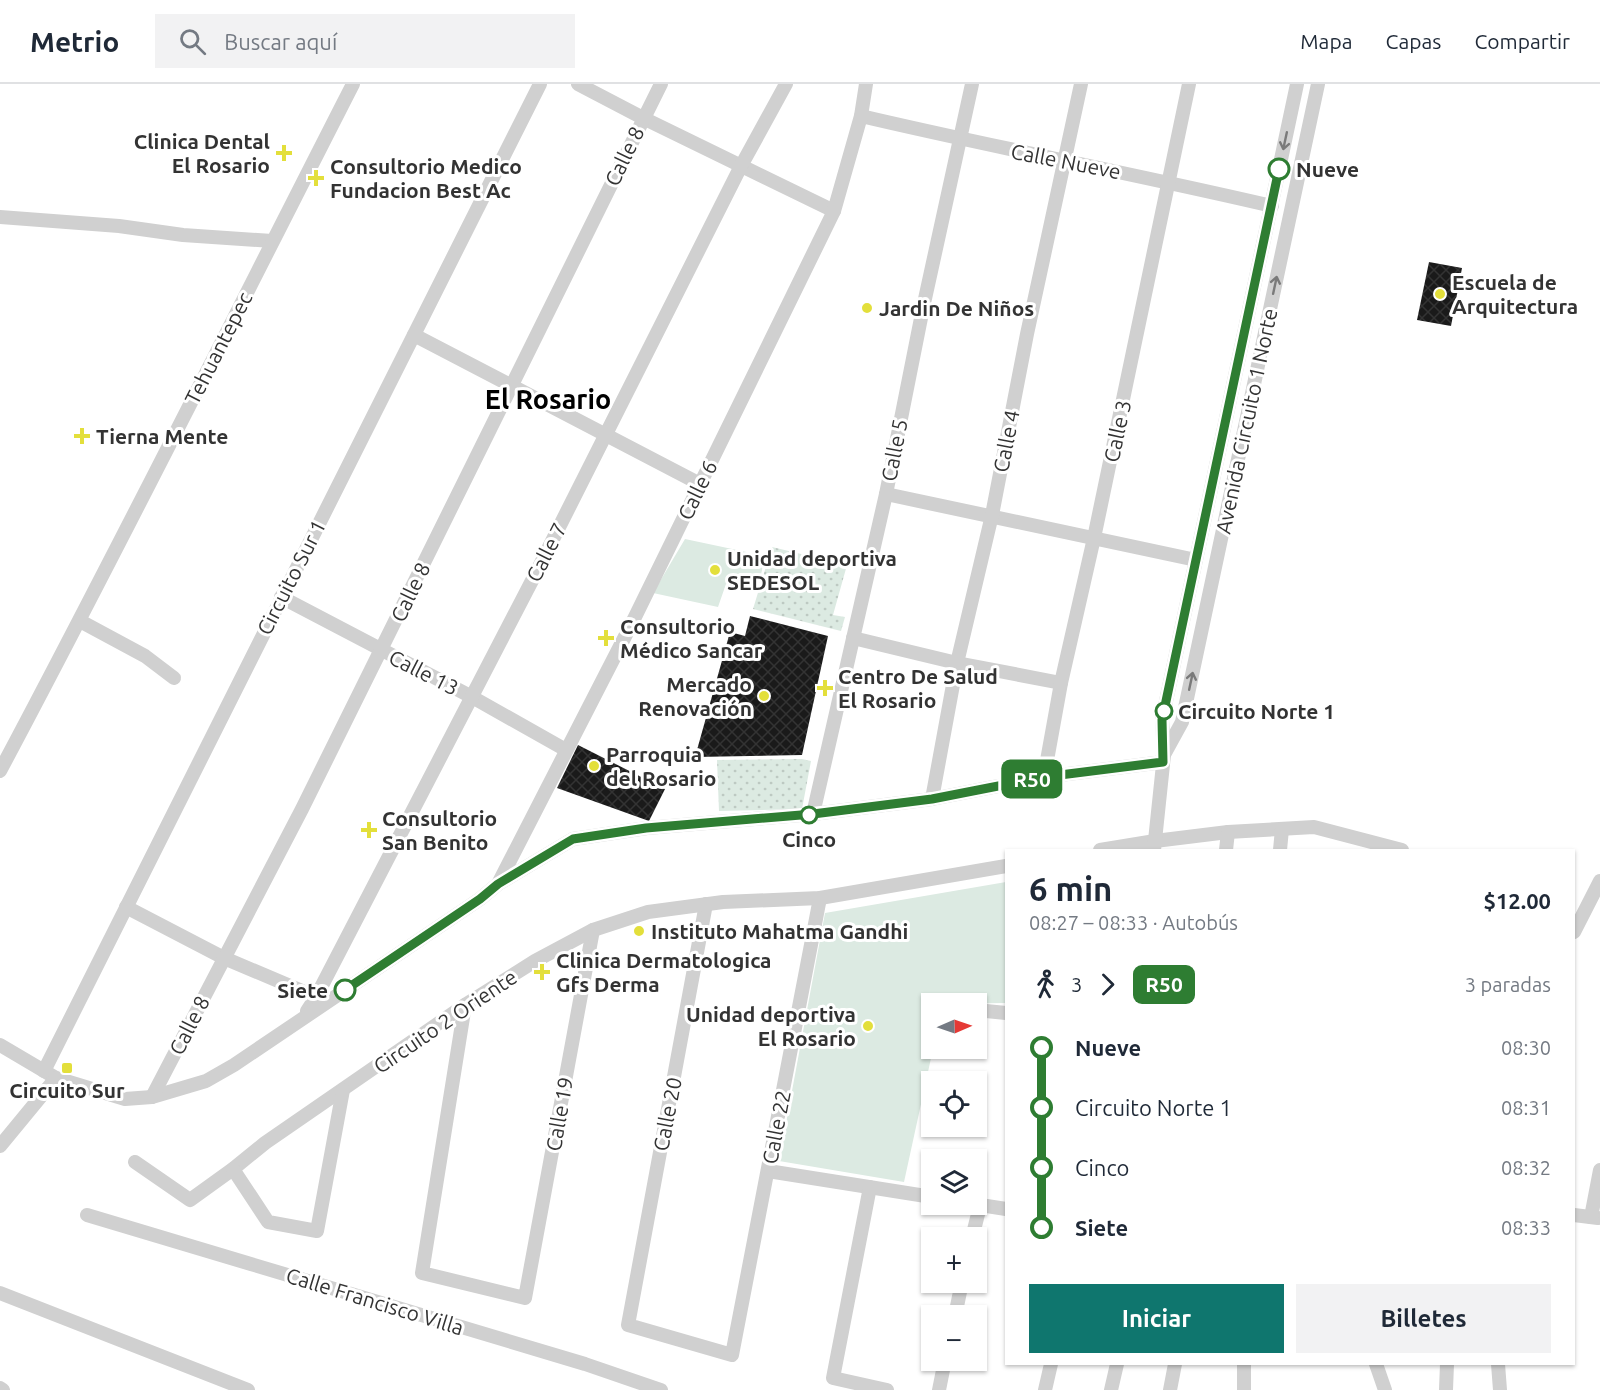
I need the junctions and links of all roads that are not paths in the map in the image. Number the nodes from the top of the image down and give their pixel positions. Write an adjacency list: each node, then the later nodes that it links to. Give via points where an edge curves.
1 (353, 84): 21 (street, Tehuantepec)
2 (540, 84): 22 (street, Circuito Sur 1)
3 (578, 84): 13 (street)
4 (661, 84): 13 (street, Calle 8)
5 (786, 84): 16 (street, Calle 7)
6 (866, 84): 12 (street, Calle 6)
7 (972, 84): 14 (street, Calle 5)
8 (1081, 84): 15 (street, Calle 4)
9 (1190, 84): 17 (street, Calle 3)
10 (1297, 84): 18 (street, Avenida Circuito 1 Norte, one-way to 18)
11 (1318, 84): 39 (street, Avenida Circuito 1 Norte, one-way to 11, via 1182,722)
12 (861, 116): 14 (street, Calle Nueve); 19 (street, Calle 6)
13 (643, 118): 16 (street); 23 (street, Calle 8)
14 (960, 139): 15 (street, Calle Nueve); 26 (street, Calle 5)
15 (1064, 160): 17 (street, Calle Nueve); 27 (street, Calle 4)
16 (741, 166): 19 (street); 24 (street, Calle 7)
17 (1168, 182): 18 (street, Calle Nueve); 28 (street, Calle 3)
18 (1272, 206): 29 (street, Avenida Circuito 1 Norte)
19 (834, 211): 25 (street, Calle 6)
20 (0, 217): 21 (street)
21 (272, 242): 31 (street, Tehuantepec)
22 (414, 335): 23 (street); 30 (street, Circuito Sur 1)
23 (510, 385): 24 (street); 33 (street, Calle 8)
24 (605, 434): 25 (street); 37 (street, Calle 7)
25 (700, 484): 38 (street, Calle 6)
26 (886, 494): 27 (street); 32 (street, Calle 5)
27 (992, 515): 28 (street); 34 (street, Calle 4)
28 (1094, 538): 29 (street); 36 (street, Calle 3)
29 (1196, 560): 39 (street, Avenida Circuito 1 Norte, via 1162,720)
30 (280, 597): 33 (street, Calle 13); 57 (street, Circuito Sur 1)
31 (80, 621): 35 (street, via 145,656); 40 (street, Tehuantepec)
32 (853, 638): 34 (street); 43 (street, Calle 5)
33 (381, 650): 37 (street, Calle 13); 60 (street, Calle 8)
34 (957, 663): 36 (street); 42 (street, Calle 4)
35 (174, 678)
36 (1061, 683): 41 (street, Calle 3)
37 (472, 697): 38 (street, Calle 13); 61 (street, Calle 7)
38 (566, 750): 53 (street, Calle 6)
39 (1164, 758): 41 (street); 46 (street)
40 (0, 771)
41 (1044, 777): 42 (street)
42 (932, 799): 43 (street)
43 (813, 814): 53 (street, via 646,828 573,839)
44 (1282, 829): 45 (street); 49 (street); 50 (street, via 1314,827)
45 (1228, 832): 46 (street); 48 (street)
46 (1155, 846): 47 (street)
47 (1114, 849)
48 (1226, 849)
49 (1280, 849)
50 (1398, 849)
51 (1005, 866): 54 (street, Circuito 2 Oriente)
52 (1600, 881): 55 (street)
53 (498, 884): 65 (street)
54 (820, 898): 56 (street, Circuito 2 Oriente); 74 (street, Calle 22)
55 (1580, 902): 58 (street)
56 (706, 904): 59 (street, Circuito 2 Oriente, via 648,912); 83 (street, Calle 20, via 628,1324)
57 (126, 907): 60 (street); 67 (street, Circuito Sur 1)
58 (1575, 927)
59 (593, 930): 62 (street, Circuito 2 Oriente); 62 (street, Calle 19, via 525,1298 422,1273)
60 (224, 958): 61 (street); 69 (street, Calle 8)
61 (316, 998): 65 (street, Calle 7)
62 (465, 1005): 68 (street, Circuito 2 Oriente)
63 (987, 1011): 64 (street)
64 (1005, 1012)
65 (302, 1018): 69 (street, via 206,1081)
66 (0, 1046): 67 (street)
67 (50, 1074): 69 (street, via 125,1100); 70 (street, Circuito Sur 1)
68 (343, 1090): 72 (street, Circuito 2 Oriente); 72 (street, via 317,1231 268,1222)
69 (152, 1097)
70 (0, 1146)
71 (135, 1162): 72 (street, Circuito 2 Oriente, via 190,1200)
72 (233, 1169)
73 (1600, 1170): 81 (street)
74 (768, 1171): 75 (street); 83 (street, Calle 22)
75 (870, 1187): 76 (street); 94 (street, via 833,1378)
76 (921, 1195)
77 (987, 1206): 78 (street)
78 (1005, 1209)
79 (87, 1215): 93 (street, Calle Francisco Villa)
80 (1575, 1215): 81 (street)
81 (1595, 1218)
82 (0, 1293): 92 (street)
83 (732, 1355)
84 (1051, 1365): 96 (street)
85 (1117, 1365): 97 (street)
86 (1175, 1365): 98 (street)
87 (1244, 1365): 99 (street)
88 (1376, 1365): 100 (street)
89 (1446, 1365): 101 (street)
90 (1498, 1365): 102 (street)
91 (943, 1371): 95 (street)
92 (248, 1390)
93 (661, 1390)
94 (887, 1390)
95 (939, 1390)
96 (1045, 1390)
97 (1111, 1390)
98 (1170, 1390)
99 (1244, 1390)
100 (1385, 1390)
101 (1446, 1390)
102 (1500, 1390)

